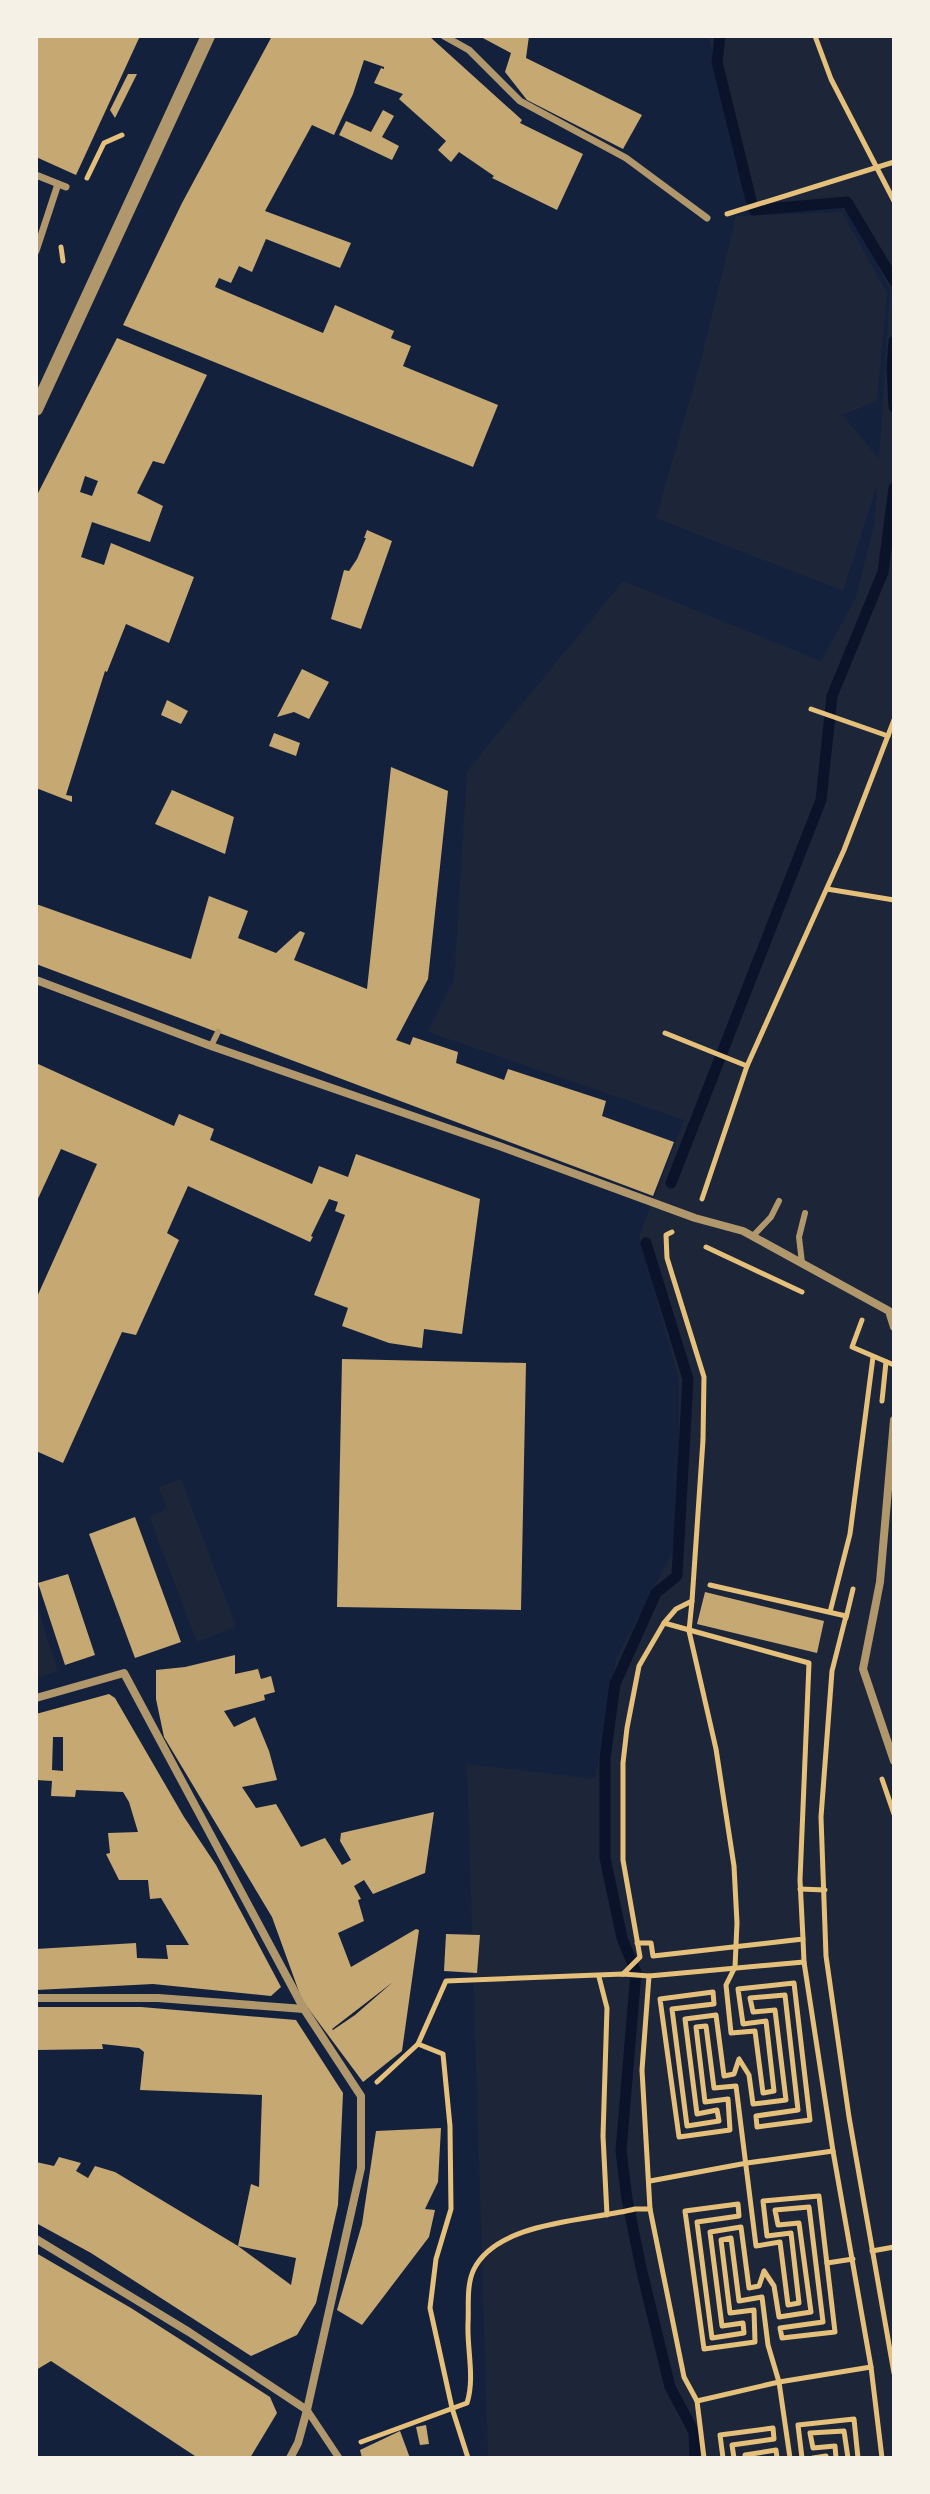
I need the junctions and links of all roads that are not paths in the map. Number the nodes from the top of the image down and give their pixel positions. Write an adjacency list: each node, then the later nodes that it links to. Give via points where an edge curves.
1 (208, 36): 6 (street)
2 (444, 36): 4 (street, via 469,50 520,101 626,158)
3 (36, 175): 5 (street, via 62,186)
4 (707, 218)
5 (36, 251)
6 (36, 409)
7 (36, 980): 9 (street)
8 (218, 1032): 9 (lane)
9 (211, 1046): 12 (street)
10 (779, 1201): 12 (lane)
11 (805, 1213): 13 (lane, via 799,1237)
12 (753, 1236): 13 (street)
13 (802, 1263): 14 (street, via 889,1311)
14 (894, 1327)
15 (894, 1420): 17 (street, via 880,1582 863,1669)
16 (36, 1698): 19 (street, via 124,1673)
17 (894, 1761)
18 (36, 1998): 19 (street, via 158,1998)
19 (304, 2009): 21 (street, via 361,2096 361,2168)
20 (36, 2239): 21 (street)
21 (307, 2410): 22 (street); 23 (street)
22 (290, 2458)
23 (339, 2458)

